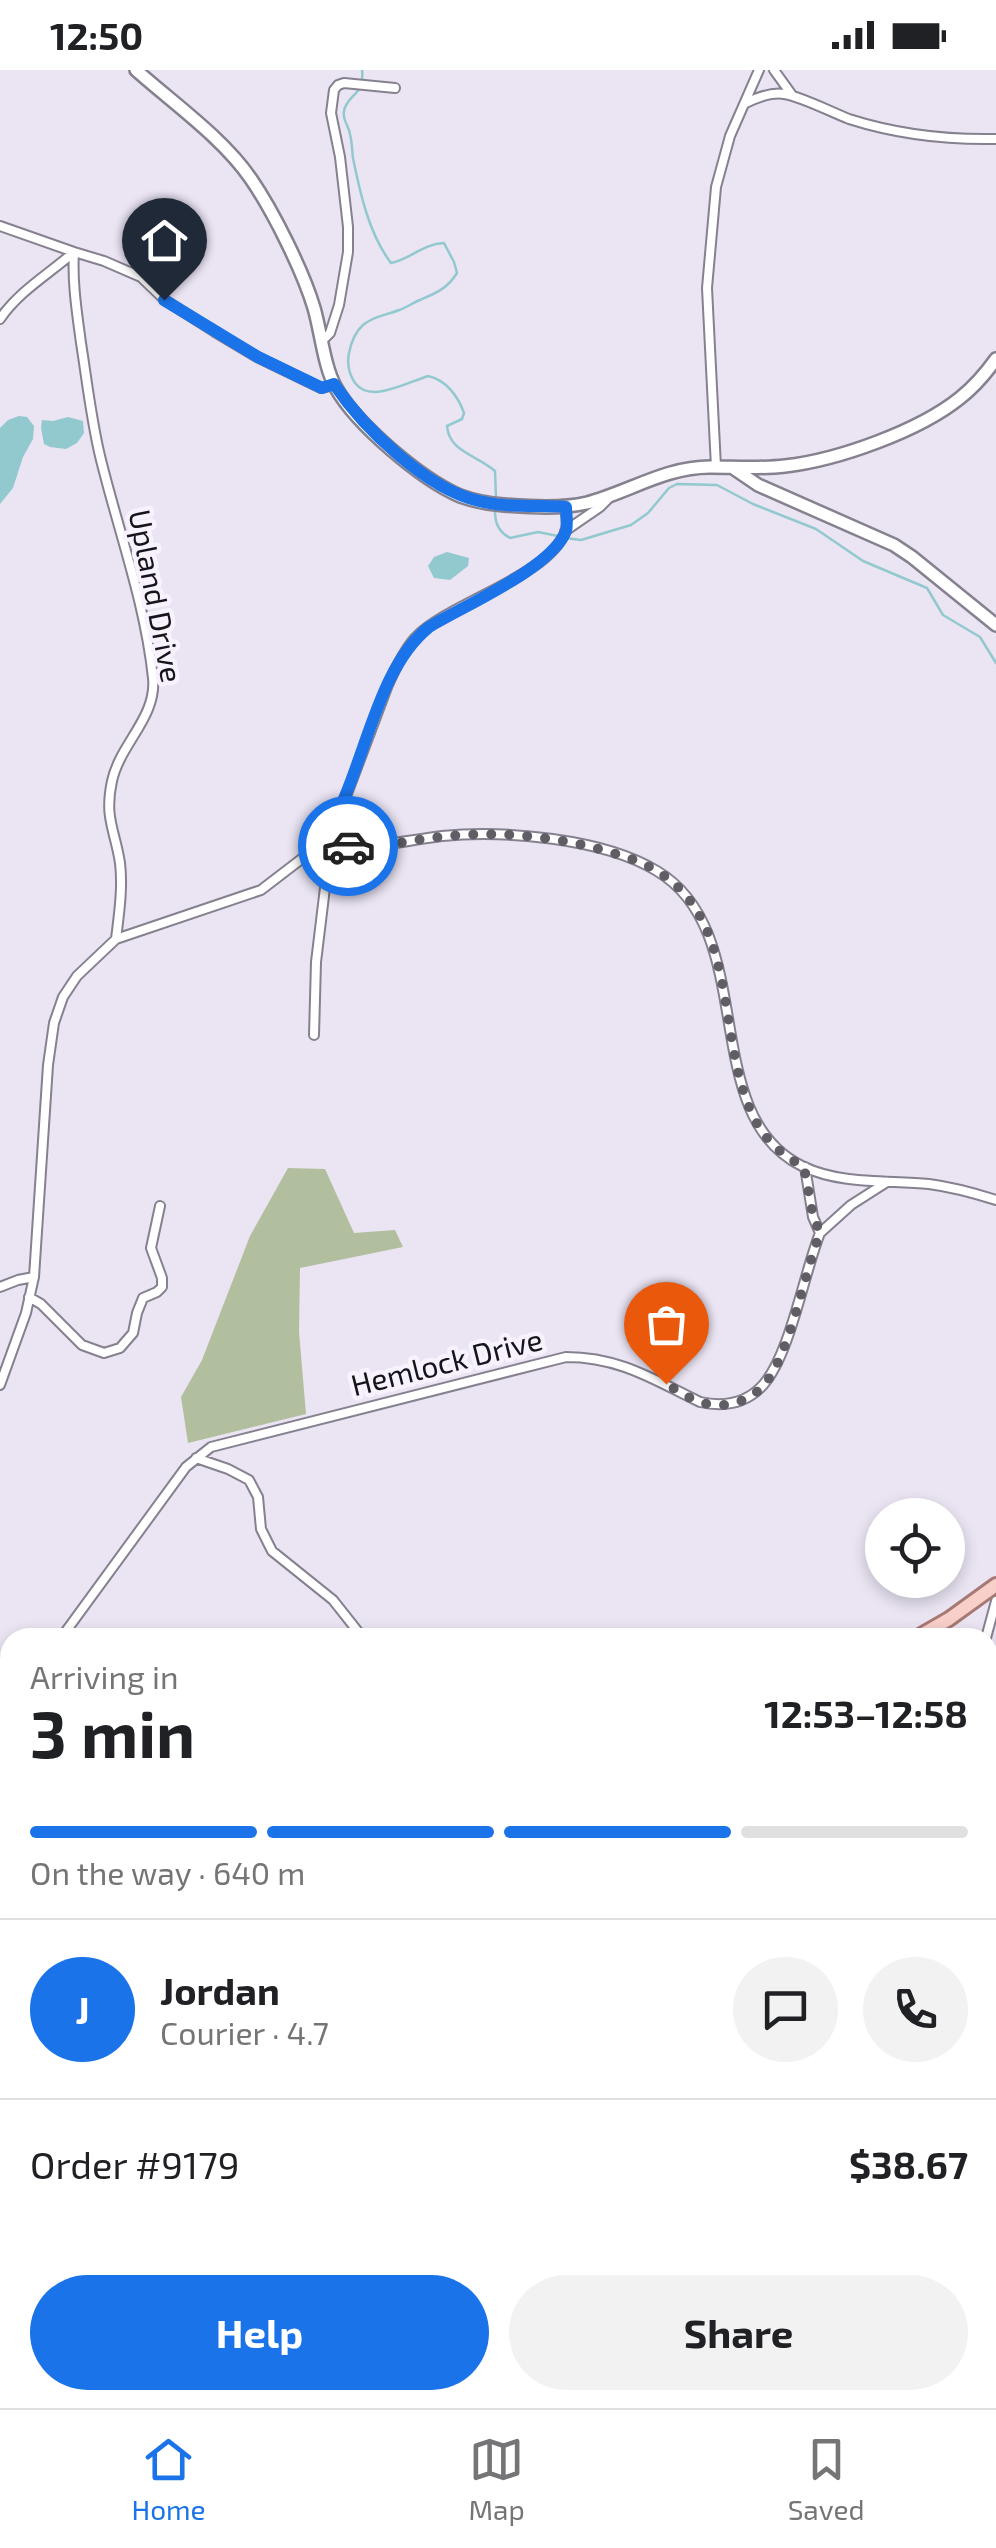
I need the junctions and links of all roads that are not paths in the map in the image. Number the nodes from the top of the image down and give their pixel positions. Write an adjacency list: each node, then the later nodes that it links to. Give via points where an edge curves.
1 (136, 70): 11 (main road, via 251,179 308,289)
2 (759, 70): 6 (street)
3 (774, 70): 5 (street)
4 (395, 88): 11 (street, via 360,84 334,90 348,252 339,306)
5 (792, 96): 6 (street); 7 (street, via 886,128)
6 (746, 103): 14 (street, via 716,187 710,245)
7 (996, 138)
8 (0, 226): 9 (street)
9 (74, 252): 10 (street); 13 (street, via 141,277 164,300 258,357 322,388); 21 (street, Upland Drive, via 93,423 128,550 154,689 111,783 108,816 121,879)
10 (0, 319)
11 (322, 341): 13 (main road)
12 (996, 359): 15 (main road, via 960,399 904,429 809,462)
13 (334, 384): 17 (main road, via 366,427 448,490 487,503)
14 (716, 467): 15 (main road); 16 (main road, via 674,471)
15 (733, 468): 19 (main road, via 894,546)
16 (614, 494): 17 (main road); 18 (street)
17 (566, 507): 18 (street)
18 (562, 537): 20 (street, via 530,569 416,638 396,666 341,810)
19 (996, 625)
20 (323, 839): 21 (street, via 260,890); 22 (street, via 328,862); 23 (street, via 370,847 518,835 618,854 665,876 697,910 710,939 751,1110 770,1142)
21 (116, 939): 28 (street, via 70,986 54,1024)
22 (314, 1035)
23 (804, 1167): 24 (street); 27 (street)
24 (887, 1182): 25 (street, via 950,1187); 27 (street)
25 (996, 1200)
26 (160, 1206): 30 (street, via 152,1248 162,1286 143,1298 133,1332 120,1348 104,1353 82,1345)
27 (820, 1233): 32 (street, Hemlock Drive, via 778,1360 763,1386 736,1403 700,1402 628,1366 566,1356 228,1442)
28 (34, 1277): 29 (street); 30 (street)
29 (0, 1288)
30 (30, 1296): 31 (street)
31 (0, 1384)
32 (196, 1458): 35 (street, Hemlock Drive); 36 (street, via 249,1480 272,1552 333,1600)
33 (996, 1585): 37 (main road)
34 (996, 1601): 38 (street)
35 (67, 1628)
36 (355, 1628)
37 (933, 1628)
38 (989, 1628)

